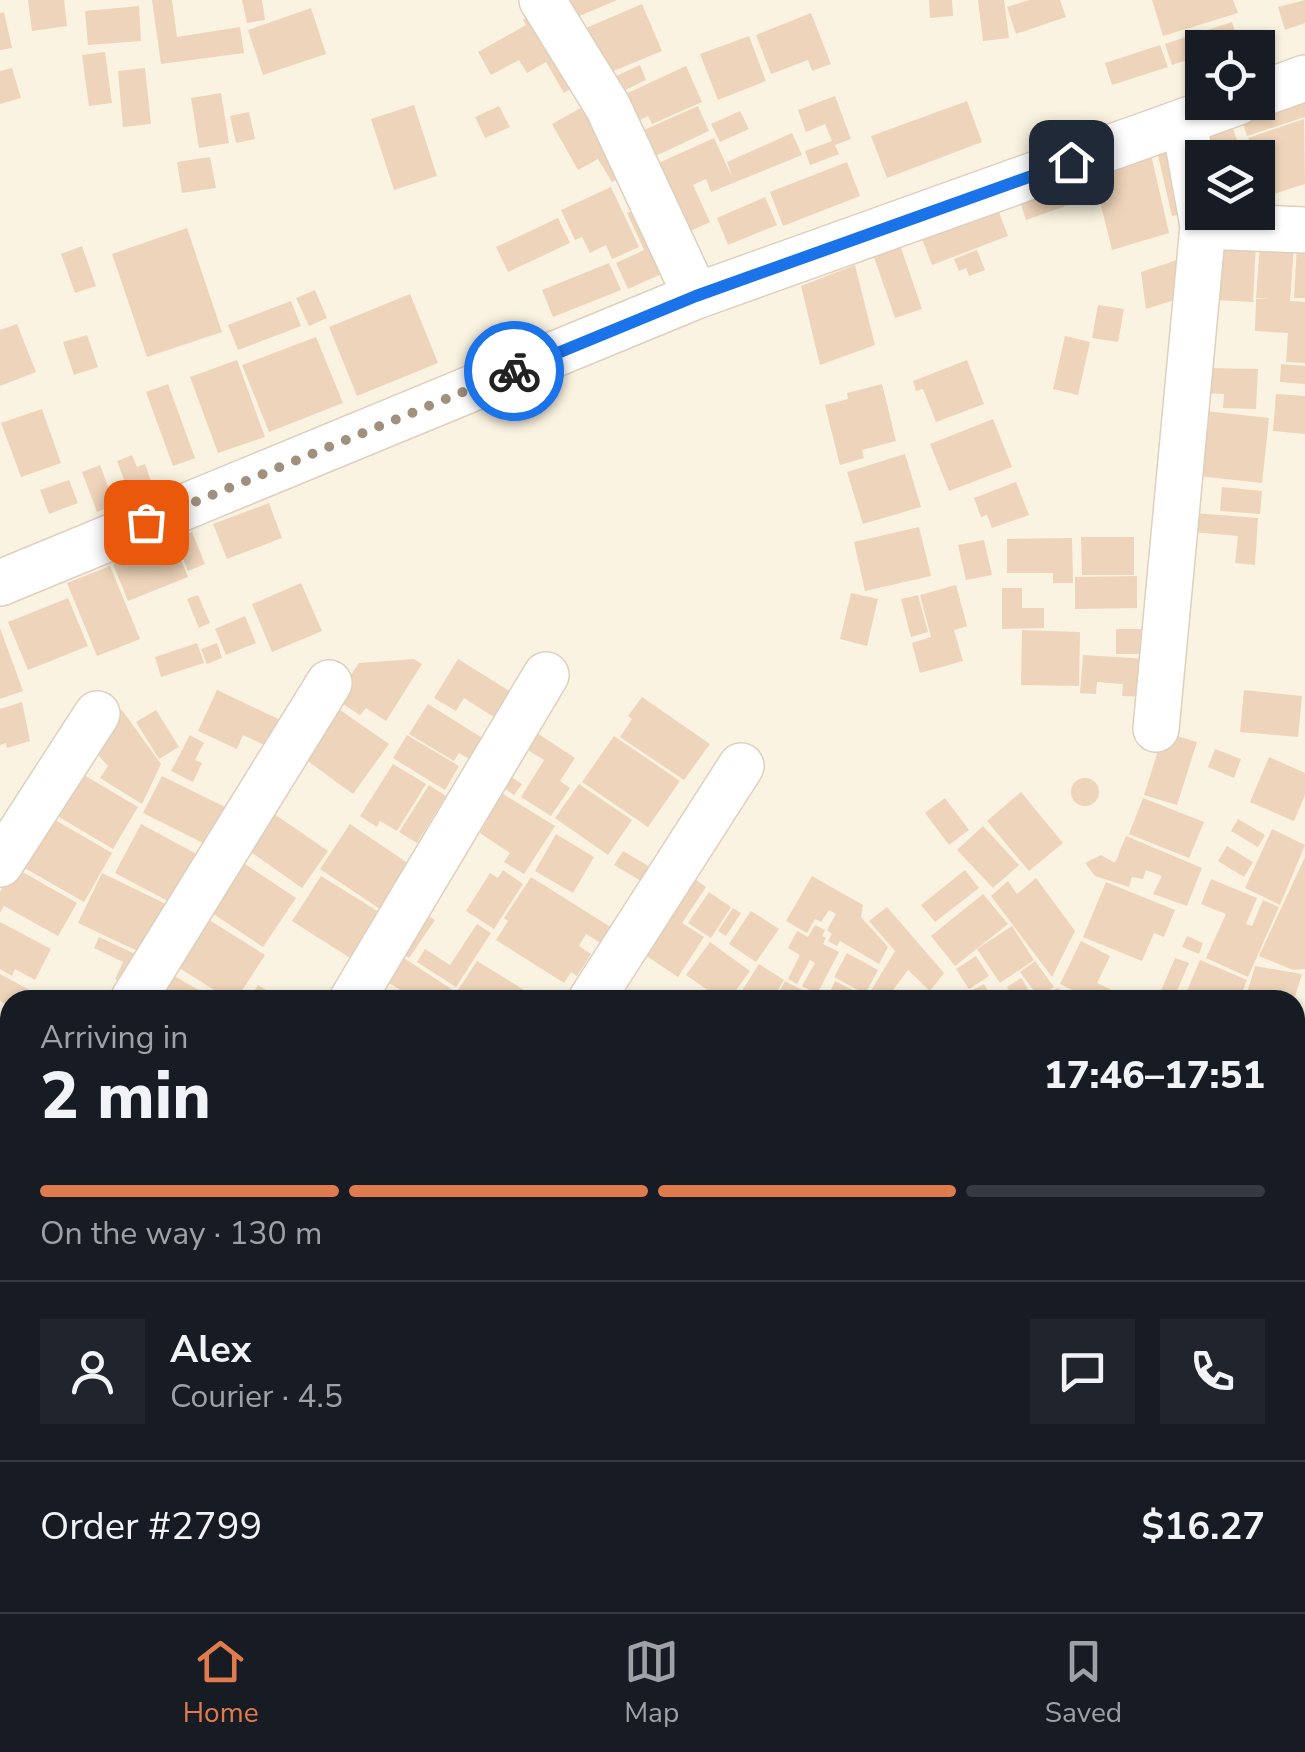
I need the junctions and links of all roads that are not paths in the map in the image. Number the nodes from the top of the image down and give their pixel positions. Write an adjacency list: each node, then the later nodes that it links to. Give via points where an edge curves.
1 (542, 0): 10 (street, via 608,107)
2 (1305, 78): 3 (street)
3 (1275, 89)
4 (1189, 120): 5 (street)
5 (1184, 122): 6 (street); 10 (street)
6 (1187, 140)
7 (1275, 229): 9 (street)
8 (1203, 230): 15 (street)
9 (1305, 230)
10 (696, 296): 11 (street)
11 (0, 583)
12 (546, 674): 20 (street)
13 (329, 683): 19 (street)
14 (97, 714): 17 (street)
15 (1156, 728)
16 (740, 766): 21 (street)
17 (19, 808): 18 (street)
18 (0, 864)
19 (139, 990)
20 (358, 990)
21 (597, 990)

